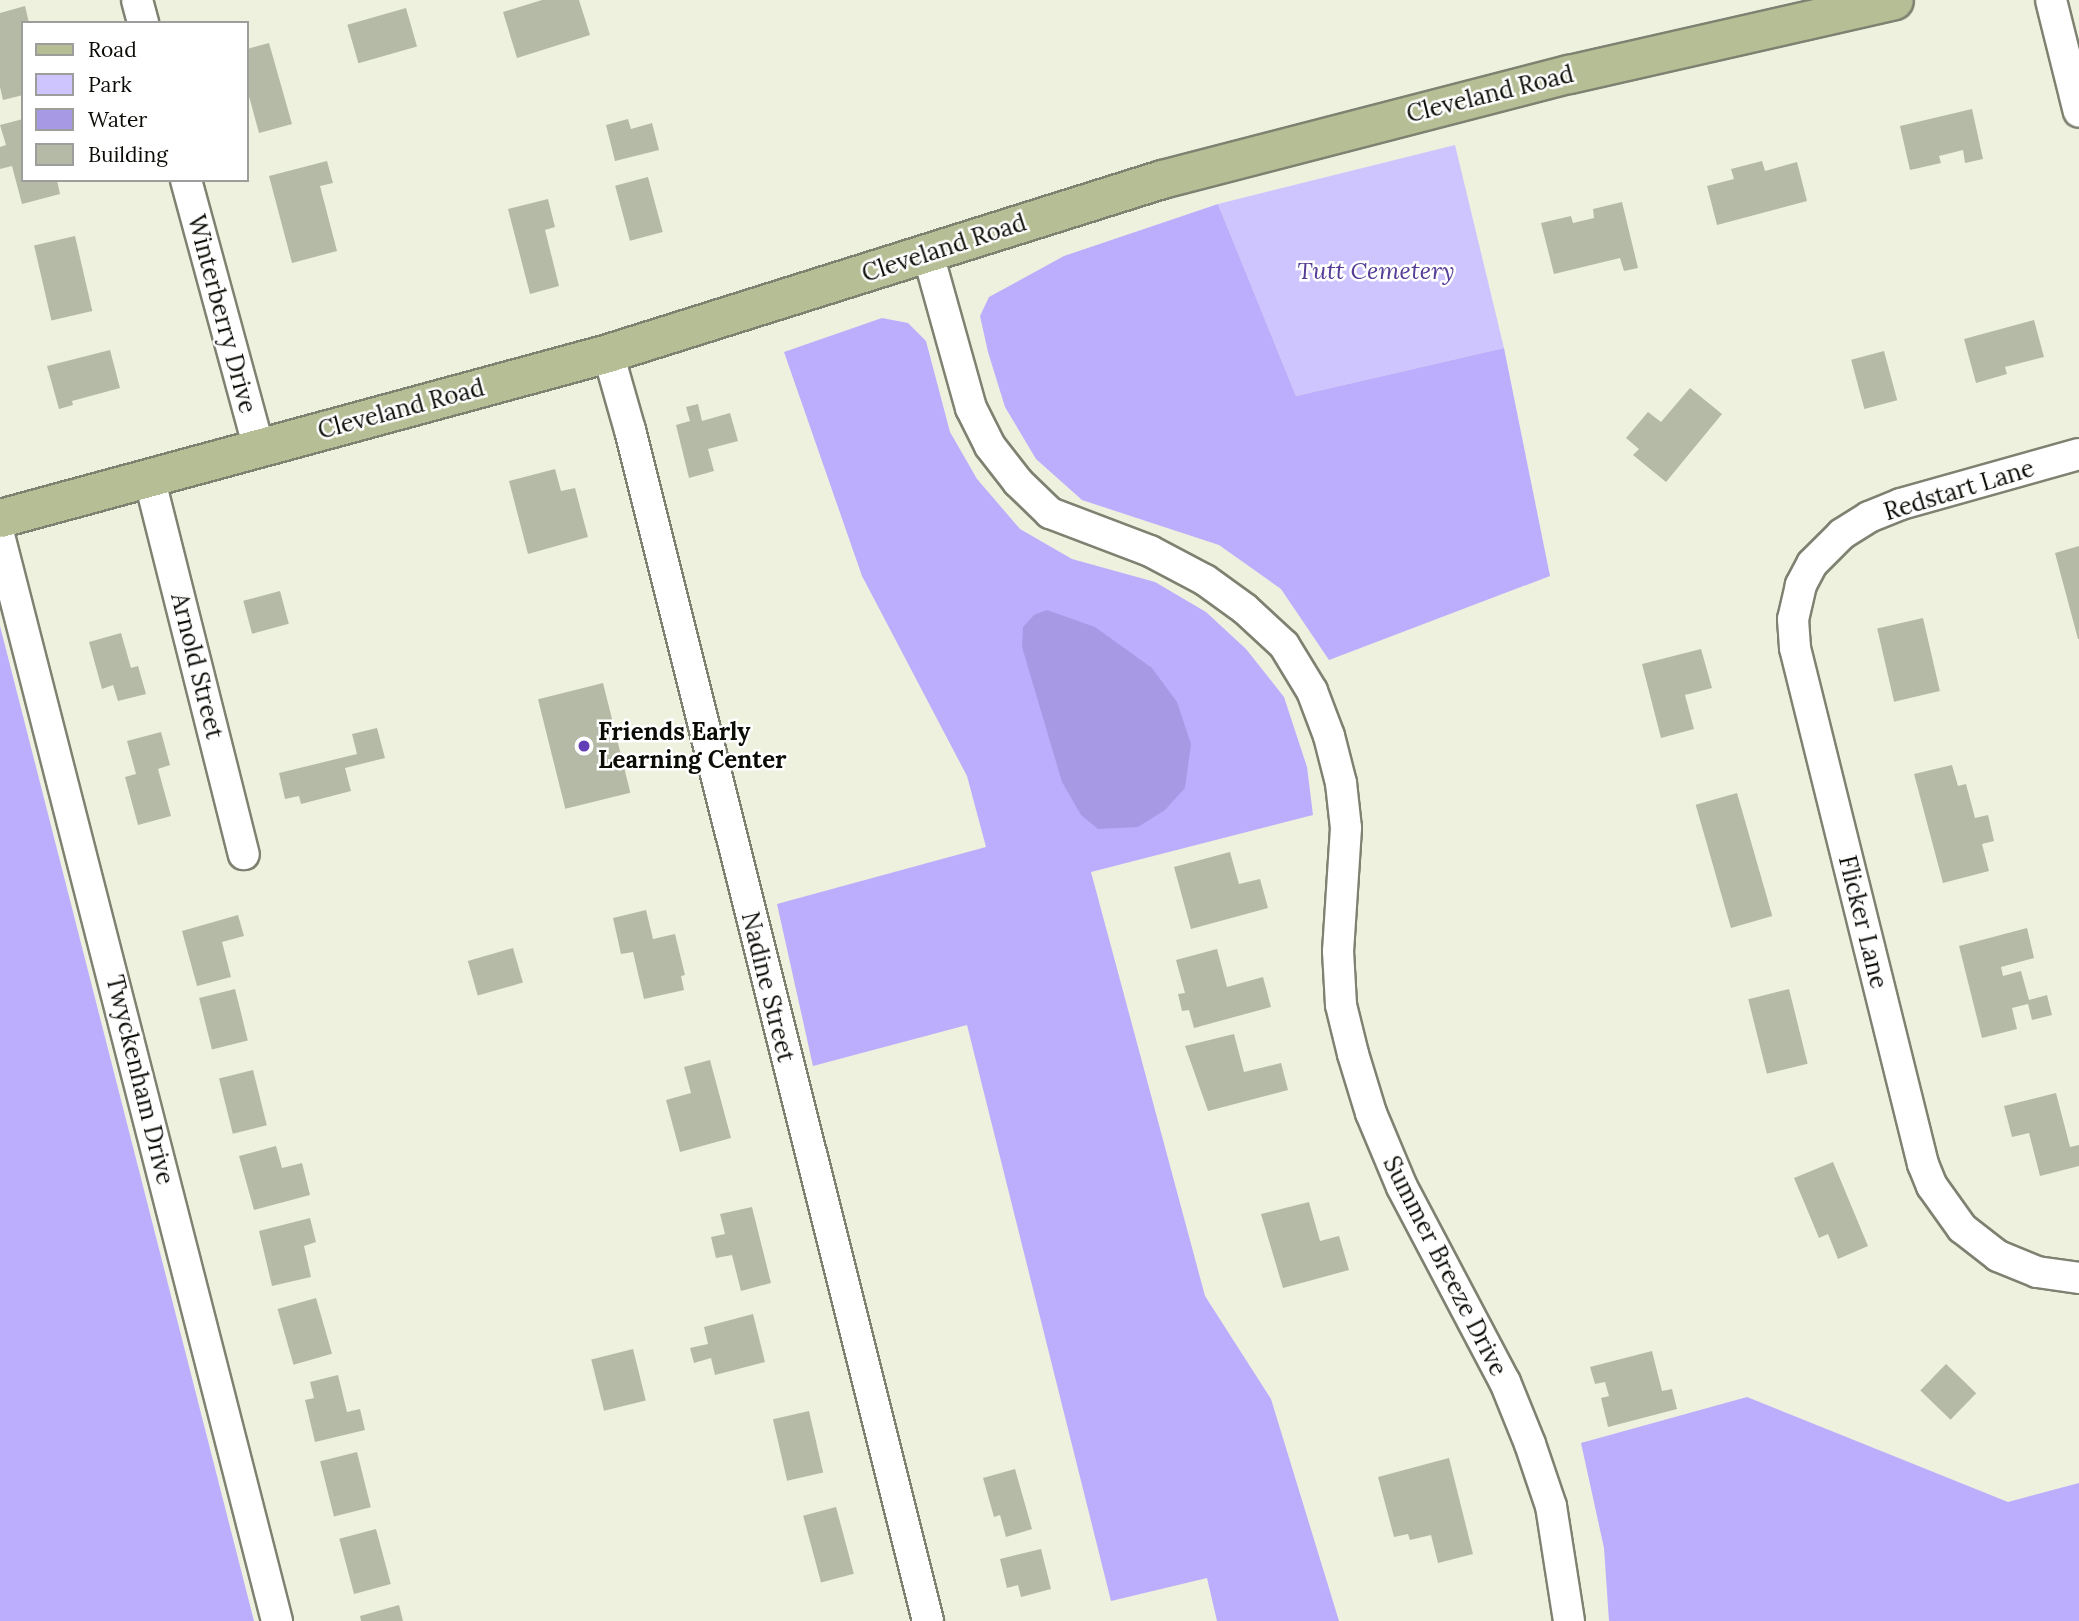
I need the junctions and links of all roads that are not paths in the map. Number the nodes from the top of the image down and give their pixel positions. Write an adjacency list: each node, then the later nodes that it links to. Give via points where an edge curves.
1 (137, 0): 4 (street)
2 (1894, 0): 7 (main road, Cleveland Road, via 1690,45 1162,179)
3 (2051, 0): 5 (street)
4 (142, 21)
5 (2079, 112)
6 (187, 182): 9 (street, Winterberry Drive)
7 (928, 254): 8 (main road, Cleveland Road); 19 (street, Summer Breeze Drive, via 971,408 990,446 1018,482 1050,513 1150,551 1225,594 1284,645 1312,691 1329,736 1345,817 1338,951 1341,1005 1353,1054 1402,1188 1505,1382 1530,1444 1551,1506)
8 (608, 353): 9 (main road, Cleveland Road); 18 (street, Nadine Street)
9 (259, 448): 11 (main road, Cleveland Road)
10 (2079, 454): 14 (street, Redstart Lane, via 1869,517 1842,534)
11 (149, 477): 12 (main road, Cleveland Road); 15 (street, Arnold Street)
12 (0, 517)
13 (0, 539): 17 (street, Twyckenham Drive)
14 (1812, 564): 16 (street, Flicker Lane, via 1795,607 1795,648 1923,1164 1945,1207 1962,1228 1998,1256 2038,1272)
15 (244, 854)
16 (2079, 1278)
17 (277, 1621)
18 (928, 1621)
19 (1569, 1621)

